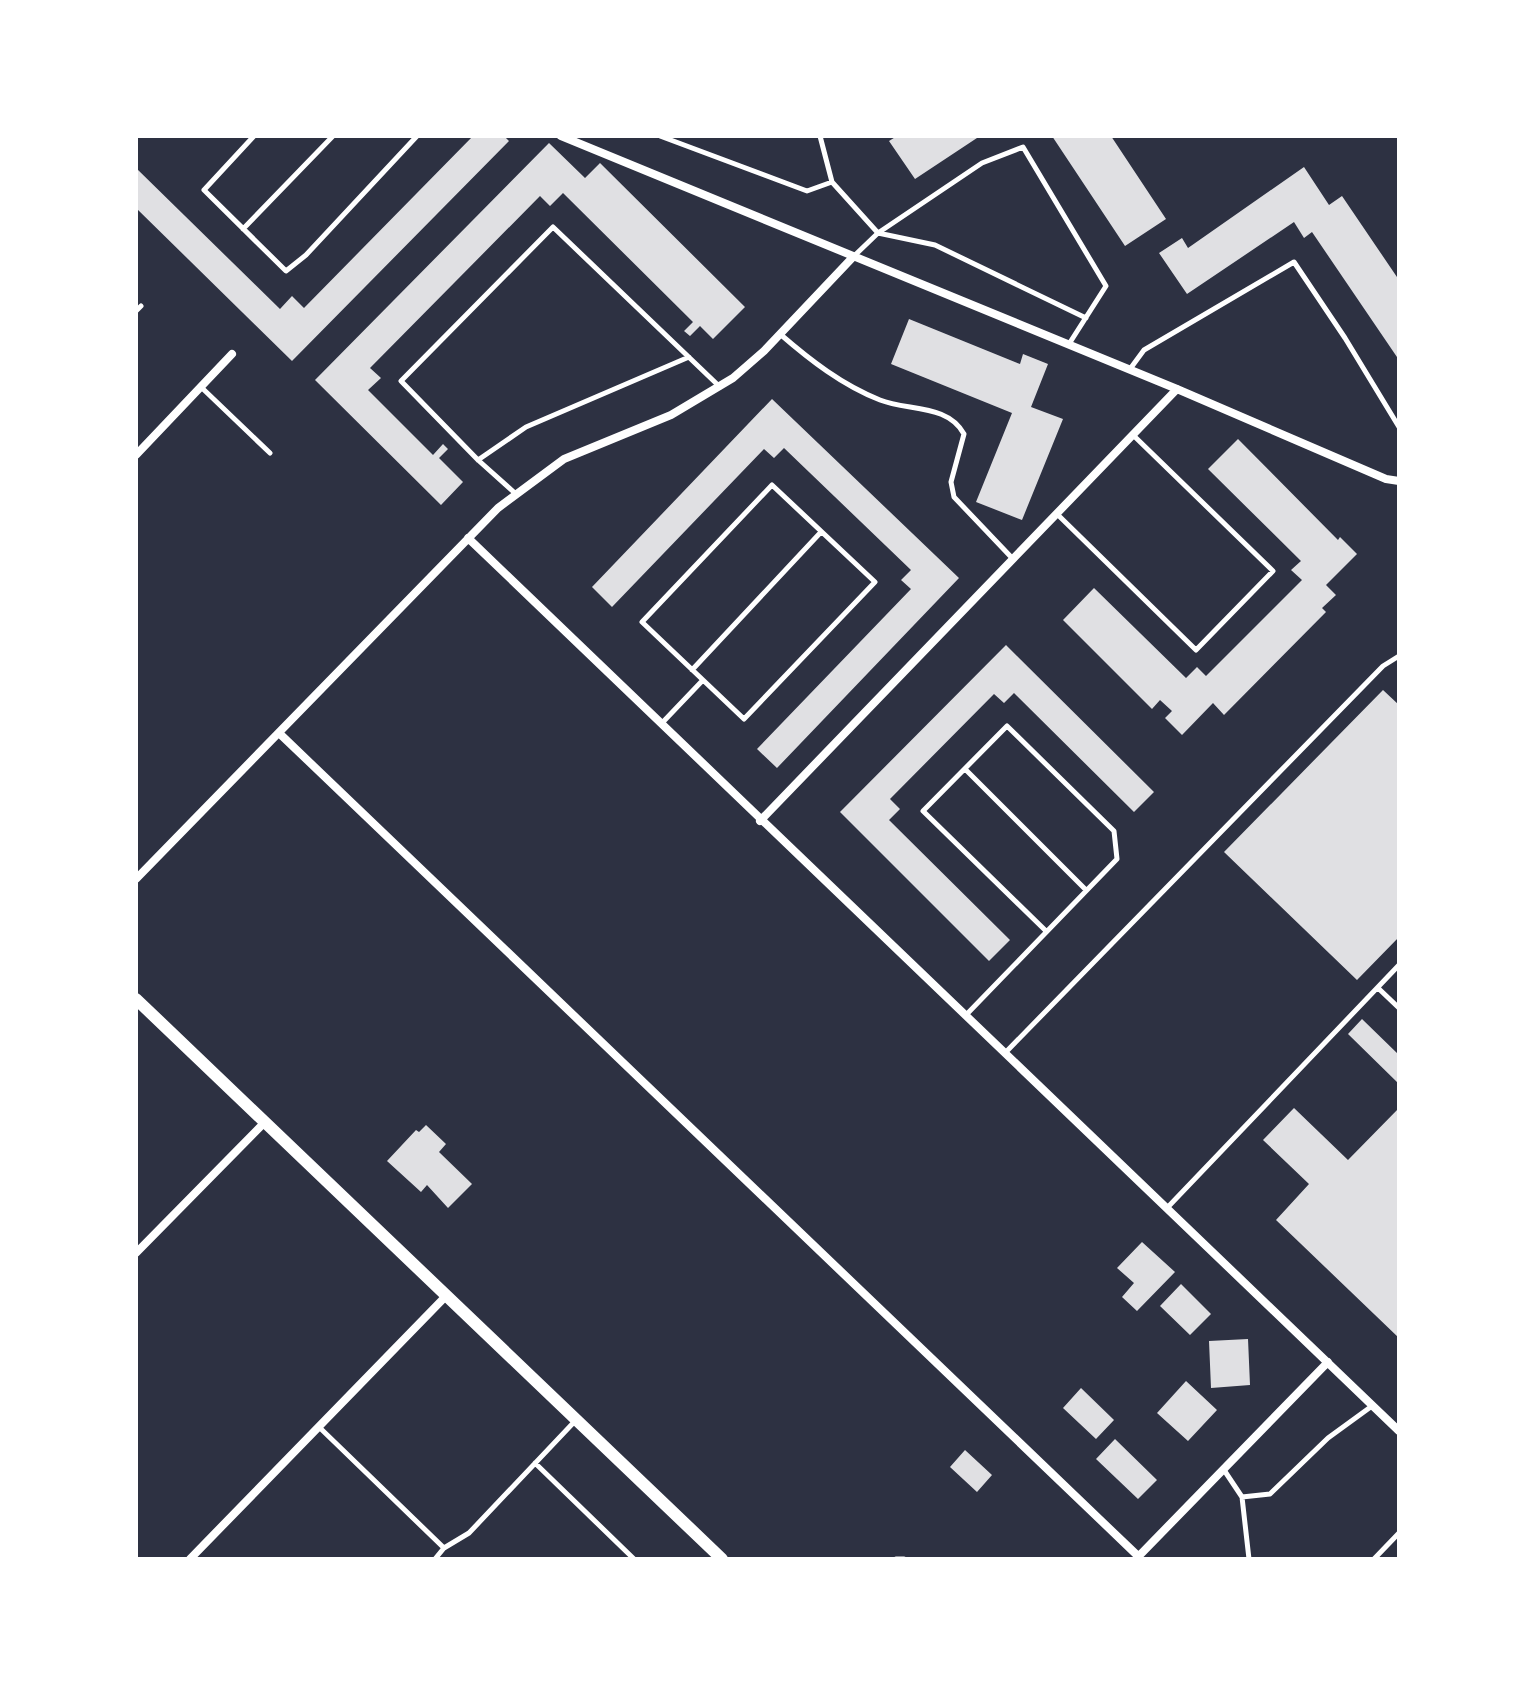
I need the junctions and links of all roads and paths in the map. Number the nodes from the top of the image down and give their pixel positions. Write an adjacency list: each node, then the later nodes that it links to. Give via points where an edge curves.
1 (254, 136): 10 (lane, via 204,190)
2 (333, 136): 10 (lane)
3 (417, 136): 10 (lane, via 286,271)
4 (561, 136): 8 (street)
5 (592, 136): 8 (lane)
6 (660, 136): 9 (lane, via 807,191)
7 (820, 136): 9 (lane)
8 (588, 147): 12 (street)
9 (832, 182): 11 (lane)
10 (243, 229)
11 (878, 233): 12 (lane); 13 (lane, via 935,245); 13 (lane, via 982,163 1023,147 1106,286)
12 (853, 257): 14 (street); 15 (street)
13 (1086, 318): 15 (lane)
14 (780, 334): 20 (street); 32 (lane, via 819,368 881,400 943,415 959,425 964,434 951,482 954,497)
15 (1068, 345): 18 (street)
16 (232, 354): 19 (street)
17 (689, 357): 20 (lane); 26 (lane, via 526,427); 26 (lane, via 553,227 401,381)
18 (1129, 370): 21 (street); 22 (lane, via 1144,350 1294,262)
19 (201, 387): 24 (lane); 25 (street)
20 (720, 387): 28 (street, via 671,415 564,459)
21 (1177, 389): 23 (street); 27 (street)
22 (1399, 427)
23 (1133, 434): 29 (street); 29 (lane, via 1273,571 1196,650)
24 (270, 453)
25 (136, 455)
26 (478, 460): 28 (lane)
27 (1399, 481)
28 (516, 494): 31 (street)
29 (1057, 514): 32 (street)
30 (821, 532): 34 (lane); 34 (lane, via 772,485 653,610 642,622); 35 (lane, via 875,582 744,719)
31 (468, 538): 36 (street); 37 (street)
32 (1013, 559): 39 (street)
33 (1399, 656): 48 (lane, via 1383,666)
34 (692, 670): 35 (lane)
35 (703, 680): 36 (lane)
36 (661, 724): 39 (street)
37 (279, 733): 40 (street); 63 (street)
38 (965, 769): 41 (lane); 41 (lane, via 1007,726 1114,831 1117,859); 42 (lane, via 923,811)
39 (760, 821): 47 (street)
40 (136, 879)
41 (1086, 890): 42 (lane)
42 (1046, 931): 47 (lane)
43 (1399, 965): 44 (lane)
44 (1378, 988): 46 (lane); 50 (lane)
45 (136, 999): 49 (street)
46 (1399, 1008)
47 (966, 1015): 48 (street)
48 (1005, 1053): 50 (street)
49 (265, 1122): 51 (street); 52 (street)
50 (1167, 1208): 53 (street)
51 (136, 1253)
52 (446, 1296): 55 (street); 56 (street)
53 (1328, 1362): 54 (street); 59 (street)
54 (1372, 1405): 57 (street); 60 (lane, via 1328,1438 1270,1494)
55 (576, 1420): 58 (lane); 67 (street)
56 (319, 1427): 62 (lane); 64 (street)
57 (1399, 1431)
58 (535, 1463): 62 (lane, via 469,1533); 66 (lane)
59 (1223, 1469): 60 (lane); 63 (street)
60 (1242, 1497): 70 (lane)
61 (1398, 1535): 71 (lane)
62 (444, 1548): 65 (lane)
63 (1137, 1558)
64 (190, 1559)
65 (435, 1559)
66 (634, 1559)
67 (722, 1559)
68 (896, 1559): 69 (lane)
69 (904, 1559)
70 (1249, 1559)
71 (1374, 1559)

